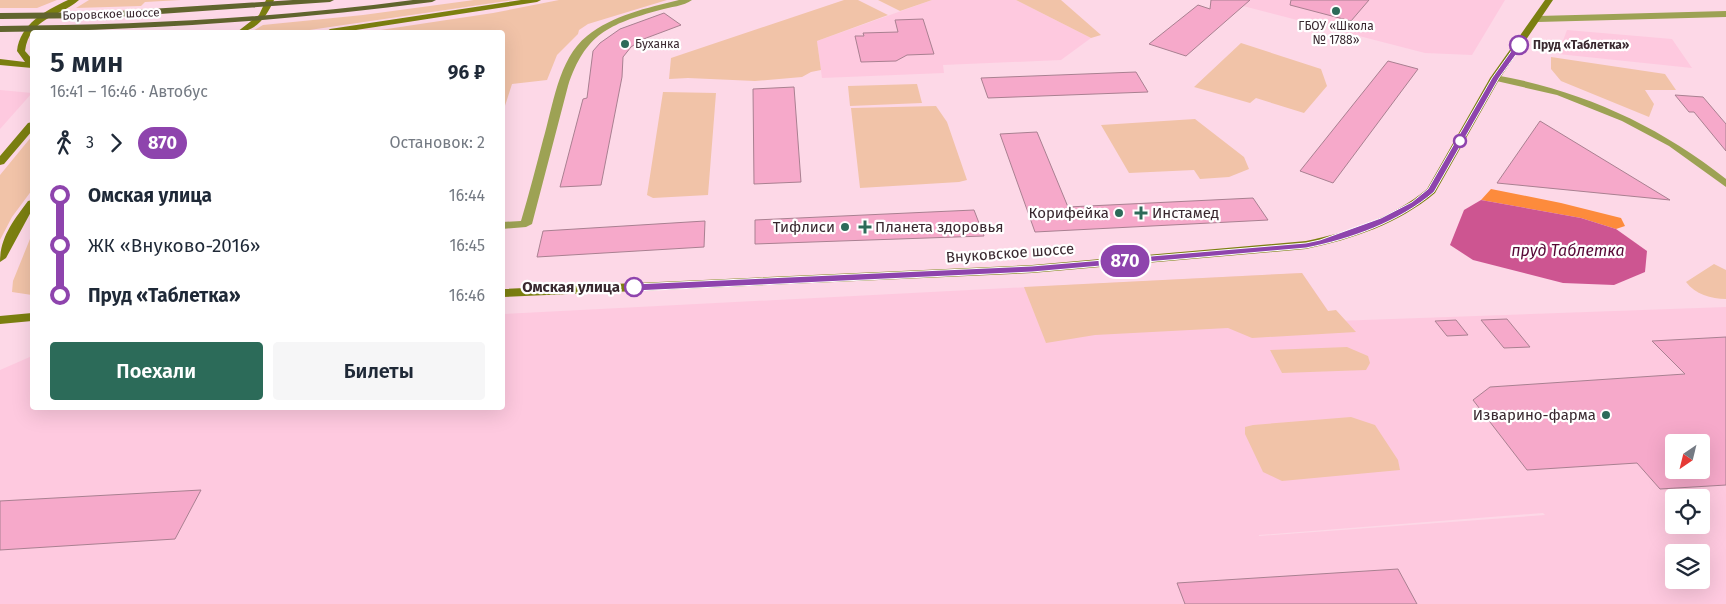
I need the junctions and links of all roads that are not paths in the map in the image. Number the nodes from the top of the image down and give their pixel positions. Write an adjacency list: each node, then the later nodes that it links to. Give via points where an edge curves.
1 (75, 0): 12 (street)
2 (270, 0): 14 (street, via 263,16)
3 (330, 0): 9 (main road, Боровское шоссе, via 193,11)
4 (432, 0): 11 (main road, Боровское шоссе, via 226,21)
5 (537, 0): 15 (street)
6 (688, 0): 24 (street, via 626,19 591,37 578,51 566,77 526,224)
7 (1549, 0): 10 (street, Внуковское шоссе)
8 (1726, 14): 10 (street)
9 (0, 16)
10 (1538, 19): 19 (street, Внуковское шоссе)
11 (0, 29)
12 (30, 30)
13 (30, 30): 17 (street, via 24,37 21,51)
14 (244, 30)
15 (343, 30)
16 (0, 62): 18 (street)
17 (30, 62)
18 (30, 64)
19 (1495, 78): 22 (street, via 1542,88 1634,123 1664,139); 26 (street, Внуковское шоссе, via 1437,182 1423,199 1384,220 1322,242 1032,269)
20 (30, 126): 21 (street)
21 (0, 162)
22 (1726, 184)
23 (30, 206): 25 (street)
24 (505, 226)
25 (0, 258)
26 (505, 293)
27 (30, 317): 28 (street)
28 (0, 320)

